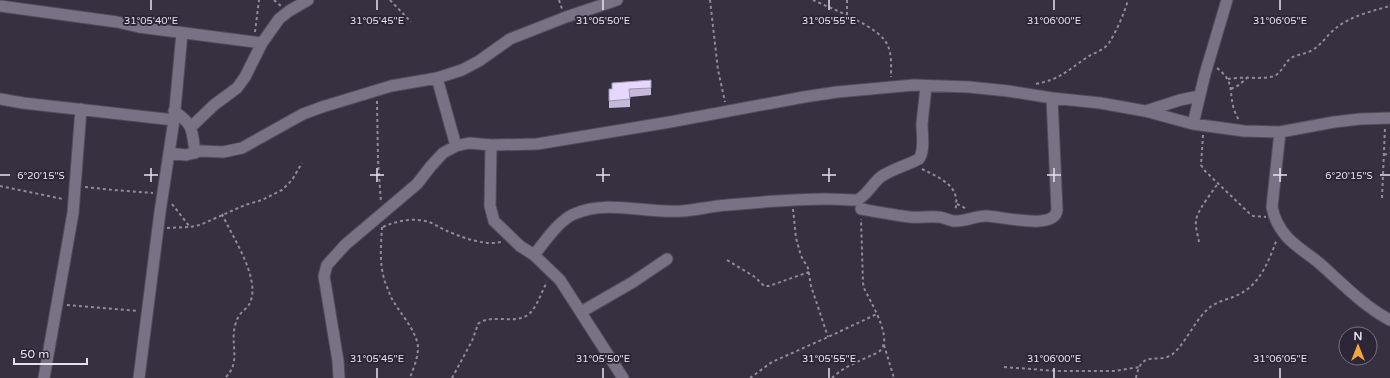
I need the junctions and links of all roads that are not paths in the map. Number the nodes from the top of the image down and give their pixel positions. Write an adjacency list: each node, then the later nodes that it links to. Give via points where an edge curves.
1 (308, 0): 6 (street, via 289,11)
2 (617, 0): 7 (street, via 510,39 479,61)
3 (1227, 0): 9 (street)
4 (0, 6): 5 (street)
5 (182, 33): 6 (street); 14 (street)
6 (258, 42): 17 (street, via 245,77 237,88)
7 (437, 78): 20 (street); 22 (street, via 391,86 322,107 303,114 242,148)
8 (926, 86): 10 (street, via 969,87); 19 (street, via 892,86 837,92 537,144); 24 (street, via 921,156 883,175 862,198 792,200 663,212 619,207 585,210 573,214 558,226)
9 (1199, 96): 13 (street); 16 (street)
10 (1052, 98): 13 (street); 23 (street, via 1057,214 1049,220 1022,221 988,216 952,221 937,217 909,217)
11 (0, 99): 12 (street)
12 (81, 110): 14 (street); 28 (street, via 73,201)
13 (1146, 111): 16 (street)
14 (174, 115): 17 (street, via 185,118); 21 (street)
15 (1387, 118): 18 (street, via 1340,122)
16 (1198, 124): 18 (street, via 1244,131)
17 (190, 127): 22 (street)
18 (1280, 132): 27 (street, via 1273,214 1287,237 1358,298)
19 (491, 145): 20 (street, via 469,143); 24 (street, via 490,206 494,221)
20 (456, 146): 30 (street, via 443,153 417,184 344,245 327,265 324,276)
21 (169, 153): 22 (street); 29 (street)
22 (195, 153)
23 (861, 209)
24 (534, 255): 26 (street, via 560,280)
25 (667, 259): 26 (street)
26 (581, 312): 31 (street)
27 (1390, 320)
28 (44, 378)
29 (139, 378)
30 (339, 378)
31 (623, 378)

